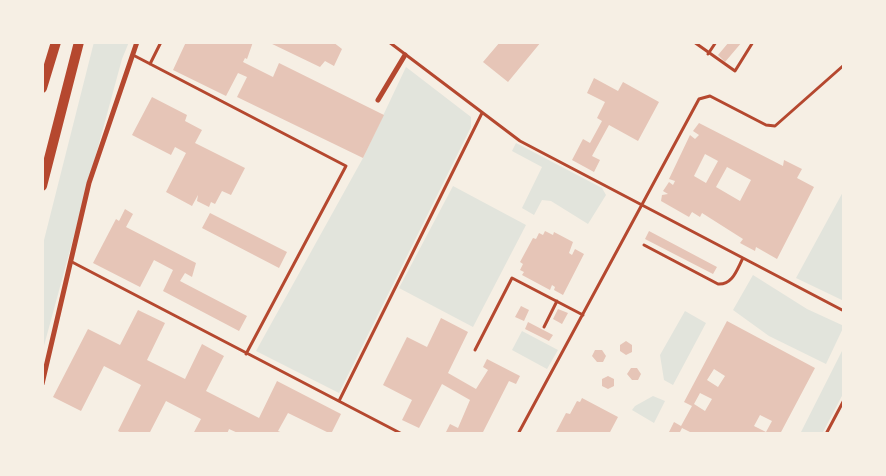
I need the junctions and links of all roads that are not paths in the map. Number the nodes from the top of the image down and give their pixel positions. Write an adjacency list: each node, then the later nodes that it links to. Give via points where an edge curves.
1 (56, 42): 14 (highway)
2 (79, 42): 17 (highway)
3 (137, 42): 9 (street)
4 (161, 42): 12 (lane)
5 (388, 42): 11 (lane)
6 (694, 42): 10 (lane)
7 (716, 42): 10 (lane)
8 (753, 42): 10 (lane, via 735,71)
9 (131, 54): 12 (lane); 21 (street, via 89,183)
10 (708, 54)
11 (405, 55): 15 (street); 16 (lane)
12 (150, 64): 27 (lane, via 346,166)
13 (844, 65): 18 (lane, via 775,126 710,96 699,99)
14 (43, 81)
15 (378, 99)
16 (482, 113): 18 (lane, via 520,141); 30 (lane)
17 (42, 186)
18 (642, 204): 20 (lane); 24 (lane)
19 (644, 245): 20 (lane, via 718,284 732,279)
20 (743, 258): 23 (lane)
21 (72, 262): 27 (lane); 28 (street)
22 (557, 301): 24 (lane); 25 (lane); 26 (lane, via 512,278)
23 (844, 311)
24 (583, 315): 32 (lane)
25 (544, 327)
26 (475, 350)
27 (246, 354): 30 (lane)
28 (42, 384)
29 (844, 400): 33 (lane)
30 (339, 401): 31 (lane)
31 (402, 434)
32 (519, 434)
33 (826, 434)

